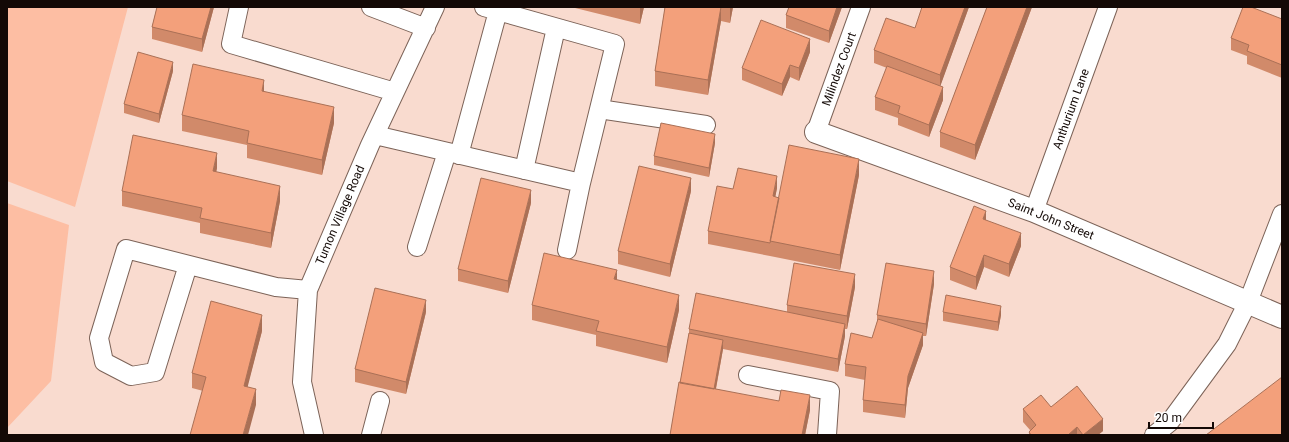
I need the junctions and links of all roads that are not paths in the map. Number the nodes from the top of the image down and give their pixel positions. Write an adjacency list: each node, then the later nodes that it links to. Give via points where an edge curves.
1 (239, 7): 9 (street, via 231,44)
2 (370, 7): 7 (street)
3 (435, 7): 7 (street, Tumon Village Road)
4 (861, 7): 12 (street, Milindez Court)
5 (1108, 7): 17 (street, Anthurium Lane)
6 (491, 9): 8 (street); 14 (street)
7 (426, 28): 9 (street, Tumon Village Road)
8 (556, 28): 10 (street, via 615,44); 15 (street)
9 (396, 92): 13 (street, Tumon Village Road)
10 (599, 109): 11 (street); 16 (street)
11 (706, 124)
12 (816, 132): 17 (street, Saint John Street)
13 (375, 135): 14 (street); 22 (street, Tumon Village Road)
14 (453, 153): 15 (street); 19 (street)
15 (524, 170): 16 (street)
16 (581, 183): 20 (street)
17 (1034, 211): 23 (street, Saint John Street)
18 (1282, 214): 23 (street)
19 (417, 247)
20 (567, 250)
21 (188, 265): 21 (street, via 126,249 99,338 104,362 131,376 155,372); 22 (street, via 276,287)
22 (308, 290): 27 (street, Tumon Village Road, via 302,382)
23 (1248, 302): 24 (street, Saint John Street); 30 (street, via 1227,344 1169,423)
24 (1282, 317)
25 (748, 375): 29 (street, via 830,391)
26 (380, 401): 28 (street)
27 (314, 435)
28 (371, 435)
29 (827, 435)
30 (1154, 435)

